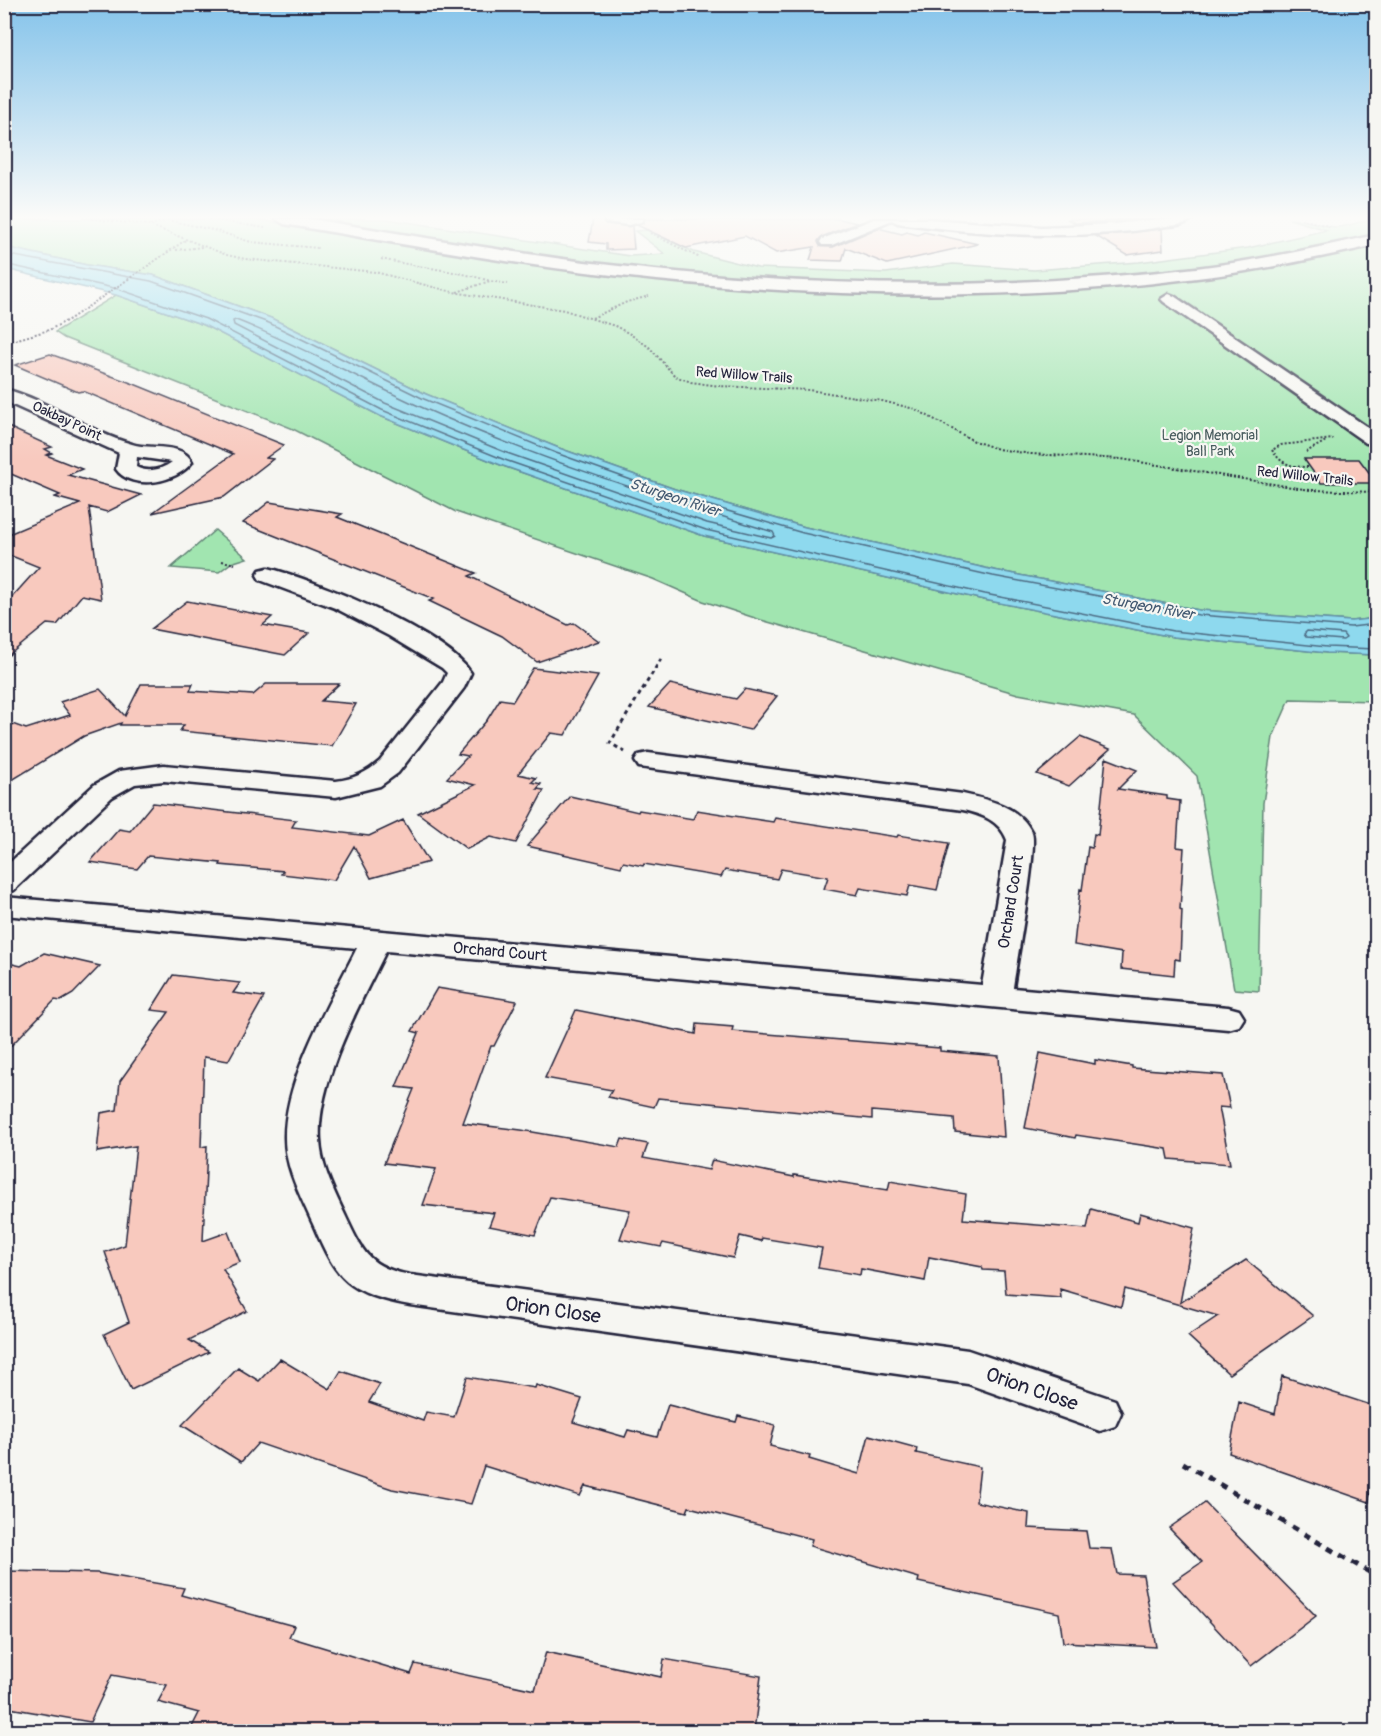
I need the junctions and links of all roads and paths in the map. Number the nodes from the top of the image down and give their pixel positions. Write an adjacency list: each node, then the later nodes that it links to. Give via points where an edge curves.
1 (97, 300): 6 (path, via 49,330)
2 (506, 300): 5 (path, Red Willow Trails)
3 (634, 300): 5 (path)
4 (1170, 300): 8 (street)
5 (592, 318): 13 (path, Red Willow Trails, via 641,340 671,372 691,382 809,390 882,400 928,415 984,445 1014,452 1121,459 1310,490)
6 (4, 343)
7 (4, 394): 10 (street, Oakbay Point)
8 (1371, 437): 9 (path)
9 (1329, 440): 11 (path); 12 (path, via 1281,445 1272,450 1287,468)
10 (129, 450)
11 (1306, 452)
12 (1308, 467)
13 (1377, 492)
14 (222, 561): 15 (path)
15 (235, 564)
16 (268, 575): 19 (street, via 333,597 449,661 459,673 455,684 388,767 362,784 336,789 164,773 128,777 103,791)
17 (661, 659): 18 (path, via 610,743)
18 (648, 761): 22 (street, Orchard Court, via 963,802 1004,816 1014,824 1021,840)
19 (4, 884)
20 (4, 906): 21 (street, Orchard Court)
21 (375, 941): 22 (street, Orchard Court); 24 (street, Orion Close, via 322,1058 306,1105 302,1138 309,1173 340,1245 364,1277 410,1290 968,1367)
22 (996, 997): 23 (street, Orchard Court)
23 (1228, 1018)
24 (1100, 1413)
25 (1183, 1463): 26 (path)
26 (1377, 1576)

